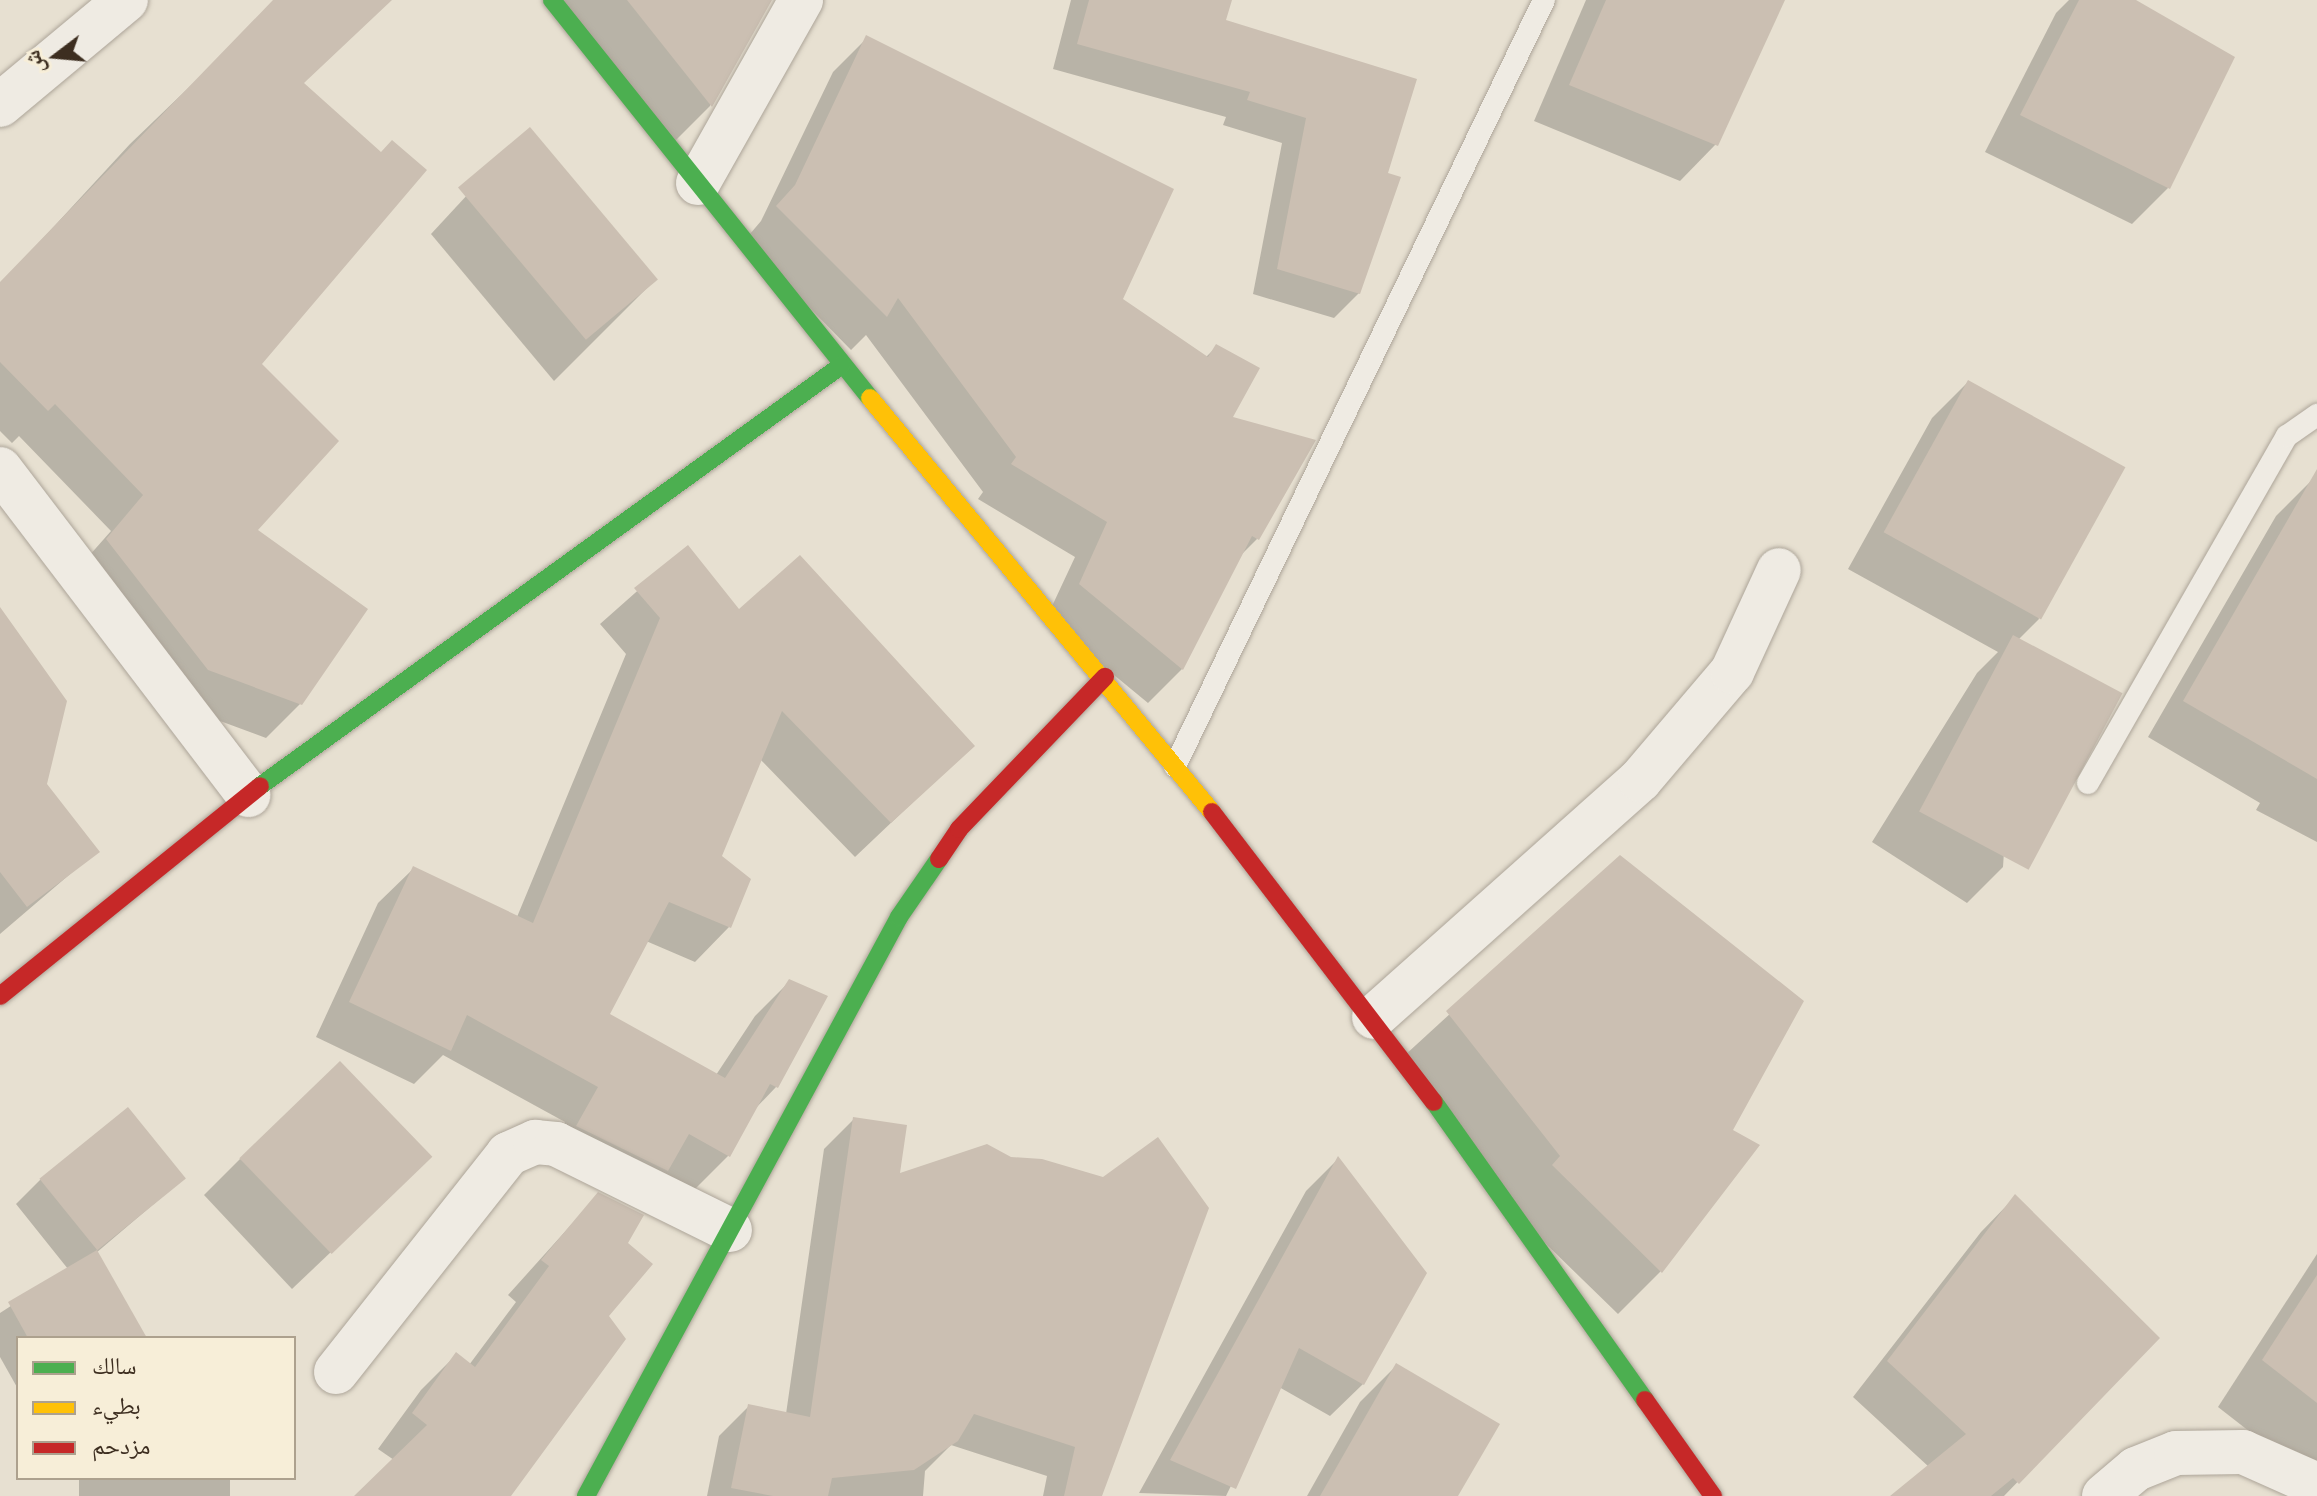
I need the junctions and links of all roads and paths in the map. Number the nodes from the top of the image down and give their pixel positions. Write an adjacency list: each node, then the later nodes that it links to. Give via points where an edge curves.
1 (126, 0): 5 (street)
2 (552, 0): 6 (street)
3 (801, 0): 6 (street)
4 (1544, 0): 12 (lane)
5 (0, 105)
6 (698, 183): 7 (street)
7 (842, 365): 11 (street); 14 (street)
8 (2317, 415): 13 (lane, via 2287,436)
9 (0, 469): 14 (street)
10 (1779, 570): 16 (street, via 1732,672 1640,780)
11 (1105, 677): 12 (street); 17 (street, via 959,829 899,917)
12 (1175, 766): 16 (street)
13 (2088, 783)
14 (248, 795): 15 (street)
15 (0, 996)
16 (1374, 1017): 21 (street)
17 (730, 1230): 18 (street, via 556,1144 535,1142 508,1154); 20 (street)
18 (336, 1372)
19 (2317, 1485): 22 (street, via 2243,1452 2176,1453 2136,1469)
20 (586, 1496)
21 (1713, 1496)
22 (2104, 1496)

